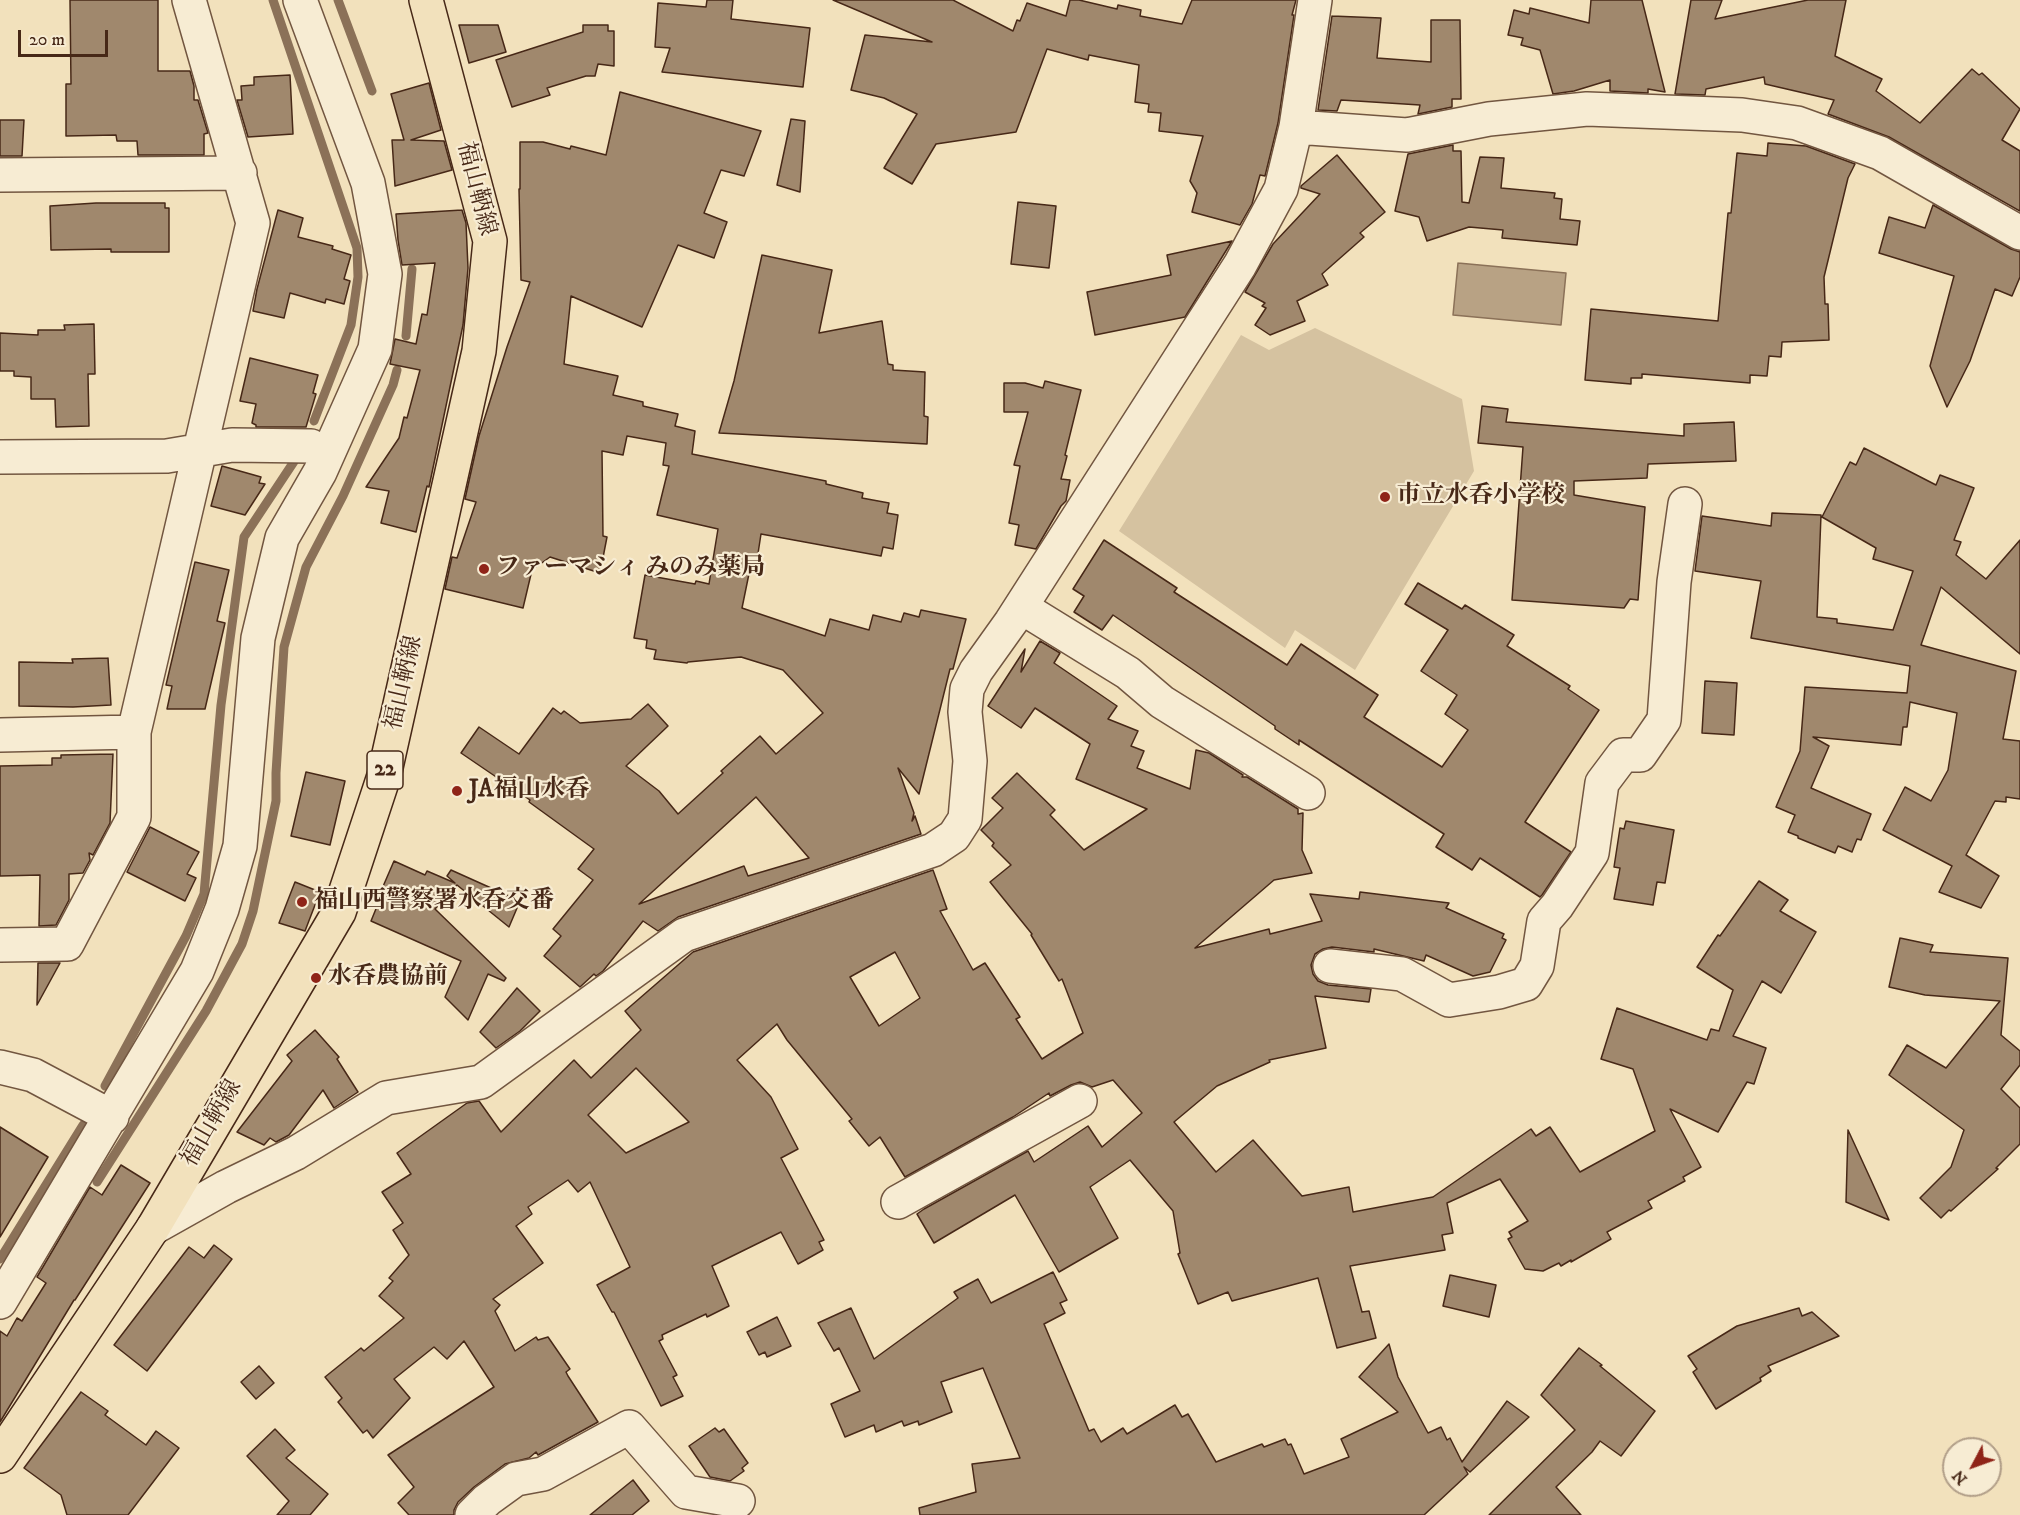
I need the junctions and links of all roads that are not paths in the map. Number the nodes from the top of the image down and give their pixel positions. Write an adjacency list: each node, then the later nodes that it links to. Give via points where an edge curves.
1 (189, 0): 6 (street)
2 (300, 0): 21 (street, via 368,183 385,274 375,349 320,472 282,538 258,638 240,846 222,909 196,971)
3 (426, 0): 23 (main road, 福山鞆線 / 22, via 490,241 477,362 384,776 339,912)
4 (1315, 0): 5 (street)
5 (1296, 127): 8 (street, via 1407,135 1489,119 1587,109 1742,115 1797,123 1880,153); 13 (street, via 1281,189 1239,265)
6 (240, 173): 7 (street); 10 (street, via 253,223)
7 (0, 175)
8 (2020, 233)
9 (311, 446): 10 (street, via 232,445)
10 (199, 451): 11 (street, via 167,456); 14 (street)
11 (0, 457)
12 (1685, 504): 18 (street, via 1674,582 1664,720 1640,755 1623,755 1602,783 1592,853 1544,921 1537,966 1526,984 1449,1000 1402,974)
13 (1021, 607): 16 (street, via 1128,673 1162,702); 23 (street, via 967,689 970,761 965,819 954,836 933,850 684,935 481,1082 386,1098 296,1154)
14 (134, 732): 15 (street); 17 (street, via 134,817 67,944)
15 (0, 735)
16 (1308, 793)
17 (0, 945)
18 (1330, 966)
19 (0, 1067): 21 (street, via 33,1076)
20 (1080, 1101): 22 (street)
21 (112, 1116): 24 (street)
22 (898, 1202)
23 (153, 1228): 25 (main road, 福山鞆線 / 22)
24 (0, 1302)
25 (0, 1456)
26 (738, 1501): 27 (street, via 686,1492 629,1427 543,1474 516,1479)
27 (472, 1515)

